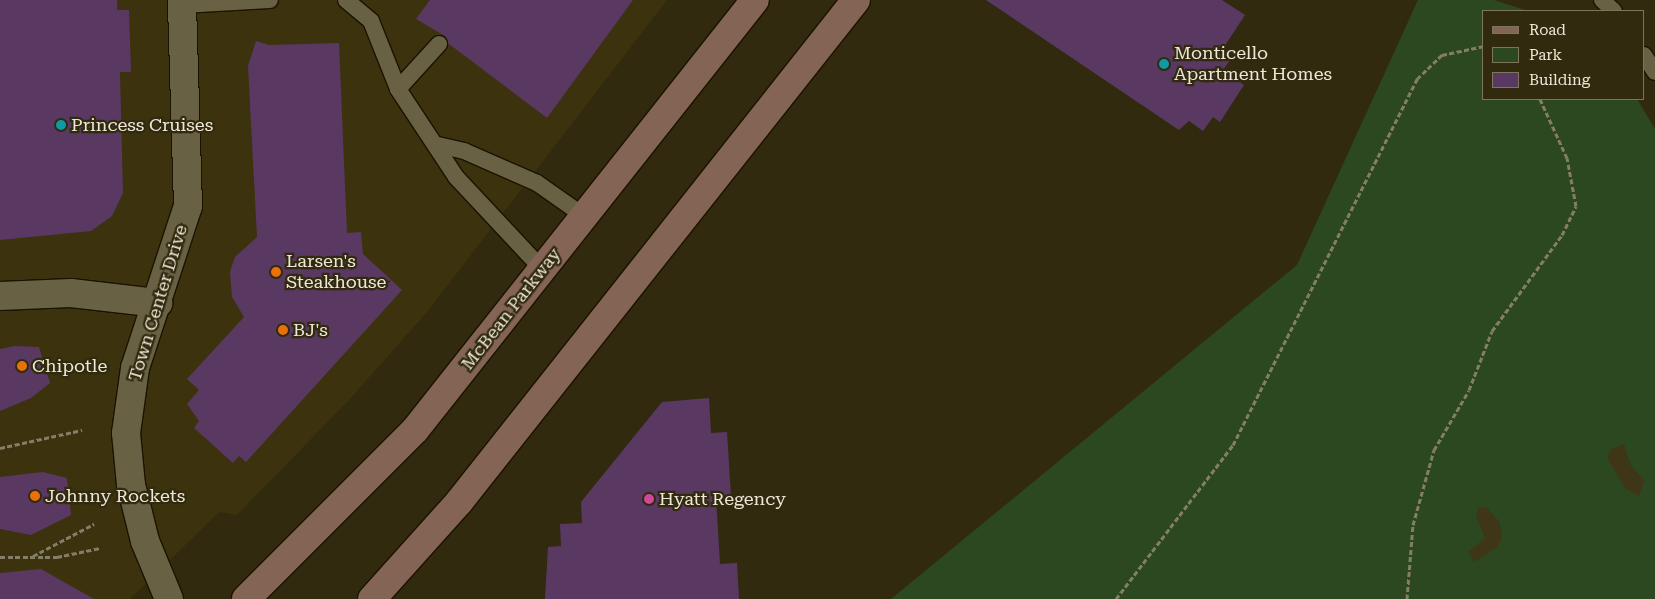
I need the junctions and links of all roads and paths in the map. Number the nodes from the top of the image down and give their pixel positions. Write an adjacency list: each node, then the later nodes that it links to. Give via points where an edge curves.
1 (270, 0): 6 (lane)
2 (346, 0): 12 (lane, via 370,21)
3 (755, 0): 15 (main road, McBean Parkway)
4 (856, 0): 27 (main road, via 459,502)
5 (1602, 0): 7 (lane)
6 (182, 3): 18 (street, Town Center Drive, via 188,206)
7 (1613, 10)
8 (439, 44): 12 (lane)
9 (1482, 46): 28 (path, via 1442,55 1417,79 1233,445)
10 (1645, 57): 11 (lane)
11 (1655, 72)
12 (398, 89): 14 (lane)
13 (1540, 100): 29 (path, via 1567,158 1576,206 1562,235 1492,332 1469,390 1434,450 1413,526)
14 (438, 145): 15 (lane, via 464,151 537,183); 16 (lane, via 456,177)
15 (584, 216): 16 (main road, McBean Parkway)
16 (543, 270): 26 (main road, McBean Parkway, via 415,430)
17 (0, 296): 18 (street, via 71,293)
18 (158, 303): 25 (street, Town Center Drive, via 135,368 126,433 131,485 145,541)
19 (82, 430): 20 (path)
20 (0, 448)
21 (94, 524): 24 (path)
22 (100, 548): 24 (path, via 68,555)
23 (0, 556): 24 (path)
24 (32, 556)
25 (169, 599)
26 (246, 599)
27 (372, 599)
28 (1116, 599)
29 (1407, 599)

